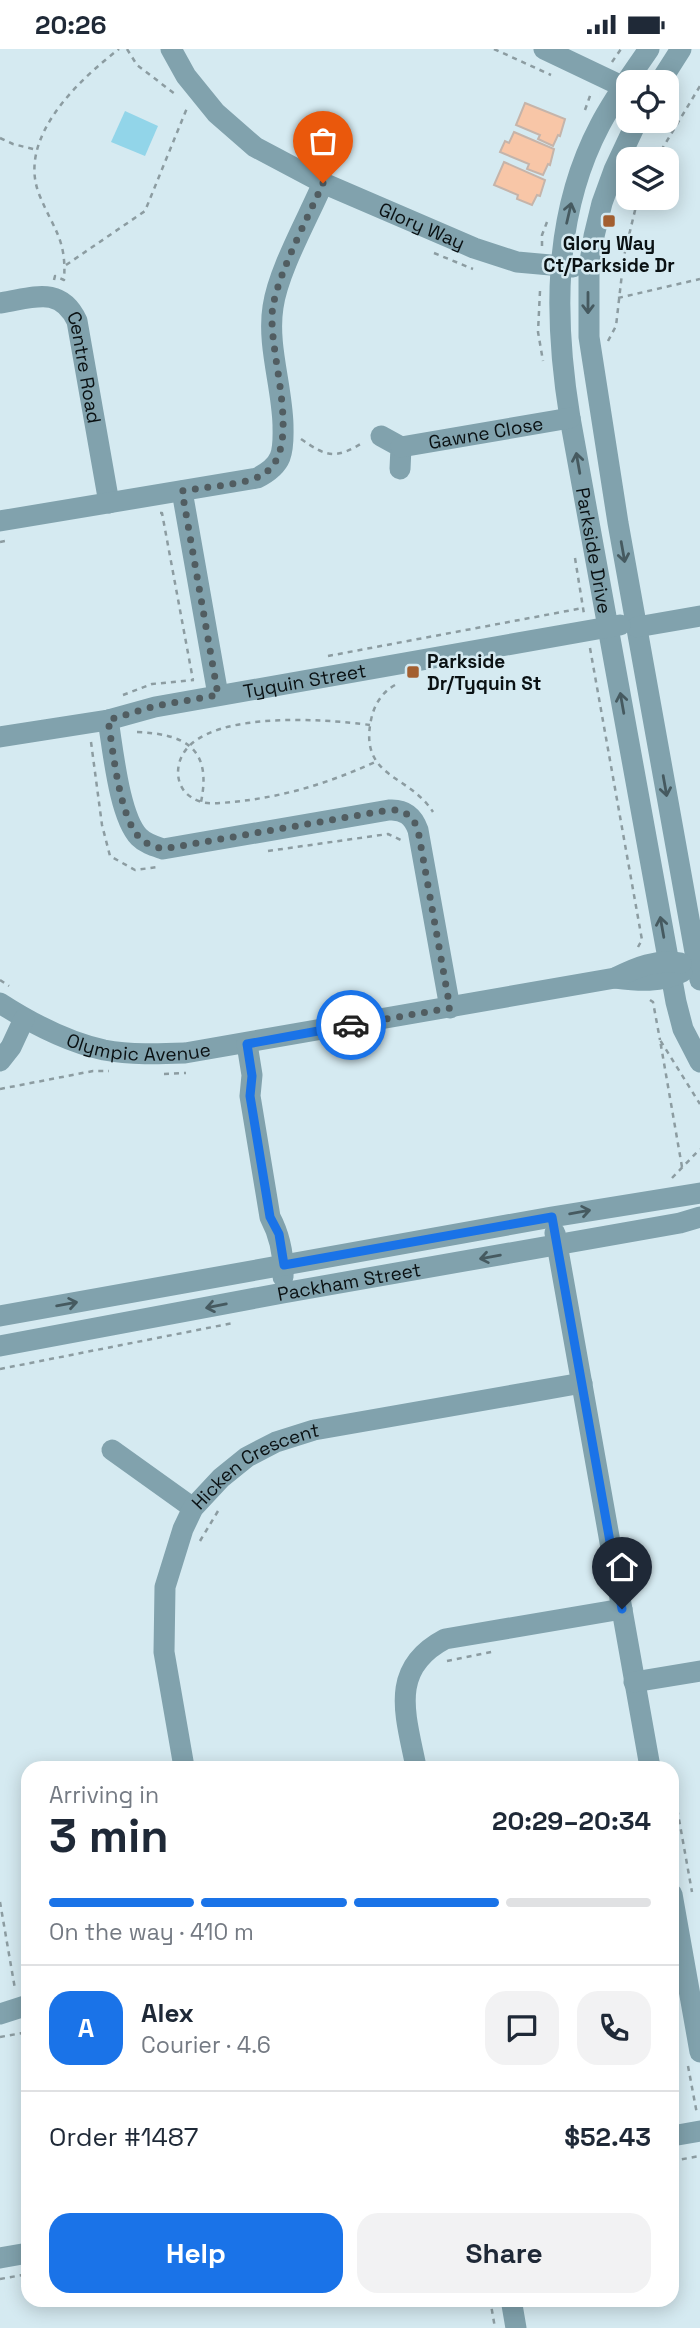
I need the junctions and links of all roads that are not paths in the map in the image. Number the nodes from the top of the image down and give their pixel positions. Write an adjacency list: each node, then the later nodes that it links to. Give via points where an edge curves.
1 (171, 49): 10 (street, Glory Way, via 216,113 256,147)
2 (544, 49): 7 (street)
3 (649, 49): 5 (street, Parkside Drive)
4 (681, 49): 6 (street)
5 (636, 70)
6 (668, 70)
7 (616, 82)
8 (616, 101): 11 (street, Parkside Drive, one-way to 8, via 568,214 583,163)
9 (630, 133): 12 (street, Parkside Drive, via 602,203)
10 (323, 183): 11 (street, Glory Way, via 474,249 517,262); 18 (street, via 273,305 271,328 283,421 280,457 270,471 257,478)
11 (560, 266): 12 (street, Glory Way); 14 (street, Parkside Drive, via 559,333)
12 (589, 268): 21 (street, Parkside Drive, one-way to 21, via 590,352)
13 (0, 303): 19 (street, Centre Road, via 45,296 59,298 71,307)
14 (570, 418): 16 (street, Gawne Close); 22 (street, Parkside Drive, one-way to 14)
15 (374, 437): 16 (street, Gawne Close)
16 (401, 447): 17 (street, Gawne Close)
17 (400, 469)
18 (182, 491): 19 (street); 26 (street)
19 (109, 503): 20 (street)
20 (0, 521)
21 (618, 523): 22 (street); 24 (street, Parkside Drive, one-way to 24)
22 (590, 527): 25 (street, Parkside Drive)
23 (700, 616): 24 (street, Tyquin Street)
24 (636, 624): 25 (street, Tyquin Street); 30 (street, Parkside Drive, one-way to 30)
25 (609, 627): 26 (street, Tyquin Street); 29 (street, Parkside Drive, one-way to 25)
26 (218, 695): 27 (street, Tyquin Street)
27 (108, 720): 28 (street, Tyquin Street); 32 (street, via 130,824 148,845 163,849 389,810 413,819)
28 (0, 737)
29 (670, 969): 30 (street); 32 (street, Olympic Avenue, via 643,981 615,978); 36 (street, Parkside Drive, via 683,1029)
30 (698, 973)
31 (5, 995): 33 (street, Olympic Avenue)
32 (450, 1008): 34 (street, Olympic Avenue)
33 (24, 1019): 34 (street, Olympic Avenue, via 103,1049 186,1053); 35 (street)
34 (240, 1045): 43 (street, via 240,1077 250,1096 270,1217 279,1234)
35 (0, 1061)
36 (700, 1062)
37 (700, 1185): 39 (street)
38 (700, 1193): 39 (street, Packham Street)
39 (677, 1196): 40 (street, Packham Street, one-way to 39)
40 (552, 1217): 42 (street); 43 (street, Packham Street)
41 (700, 1217): 42 (street, Packham Street)
42 (558, 1245): 44 (street, Packham Street, one-way to 44); 47 (street)
43 (278, 1266): 44 (street); 45 (street, Packham Street, one-way to 43)
44 (283, 1293): 46 (street, Packham Street, one-way to 46)
45 (0, 1317)
46 (0, 1346)
47 (582, 1383): 49 (street, Hicken Crescent, via 314,1430 276,1441 247,1457); 50 (street)
48 (112, 1450): 49 (street)
49 (193, 1508): 53 (street, Hicken Crescent, via 165,1587 164,1652)
50 (622, 1609): 52 (street); 54 (street, via 445,1639 433,1646 415,1664 405,1689)
51 (700, 1671): 52 (street)
52 (634, 1682): 55 (street)
53 (183, 1761)
54 (415, 1761)
55 (648, 1761)
56 (682, 1896): 59 (street)
57 (21, 2005): 58 (street)
58 (2, 2008)
59 (700, 2052)
60 (700, 2131): 61 (street)
61 (679, 2135)
62 (21, 2254): 63 (street)
63 (0, 2258)
64 (512, 2307): 65 (street)
65 (516, 2328)

